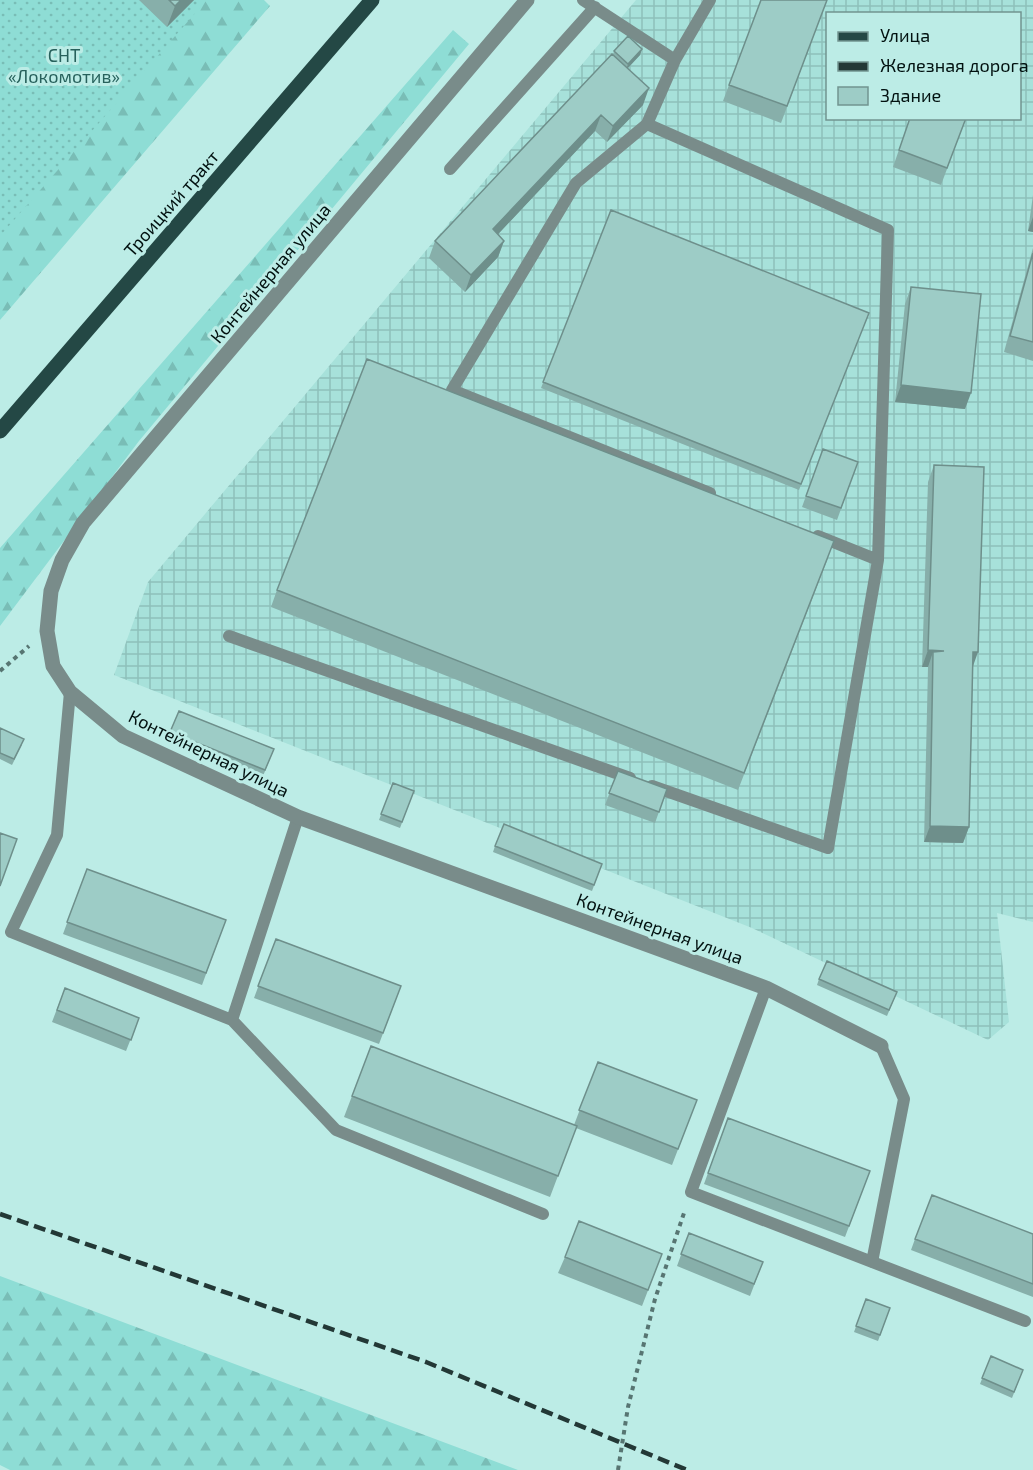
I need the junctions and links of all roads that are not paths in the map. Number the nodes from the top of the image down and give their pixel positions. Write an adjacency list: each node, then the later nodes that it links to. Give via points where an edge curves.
1 (372, 0): 9 (main road, Троицкий тракт)
2 (527, 0): 14 (street, Контейнерная улица, via 83,523 62,560 51,591 47,631 53,666)
3 (583, 0): 5 (lane)
4 (710, 0): 6 (lane)
5 (595, 7): 6 (lane); 8 (lane)
6 (675, 60): 7 (lane)
7 (647, 124): 10 (lane, via 576,183 452,390); 12 (lane, via 888,230)
8 (450, 169)
9 (0, 431)
10 (725, 499)
11 (802, 529): 12 (lane)
12 (878, 560): 13 (lane, via 828,848)
13 (229, 636)
14 (70, 692): 15 (street, Контейнерная улица, via 123,736); 17 (lane, via 57,835 11,933)
15 (297, 817): 16 (street, Контейнерная улица); 17 (lane)
16 (766, 988): 18 (street, Контейнерная улица); 20 (lane, via 691,1192)
17 (232, 1020): 19 (lane, via 336,1130)
18 (881, 1046): 20 (lane, via 904,1099)
19 (543, 1214)
20 (872, 1262): 21 (lane)
21 (1025, 1322)

